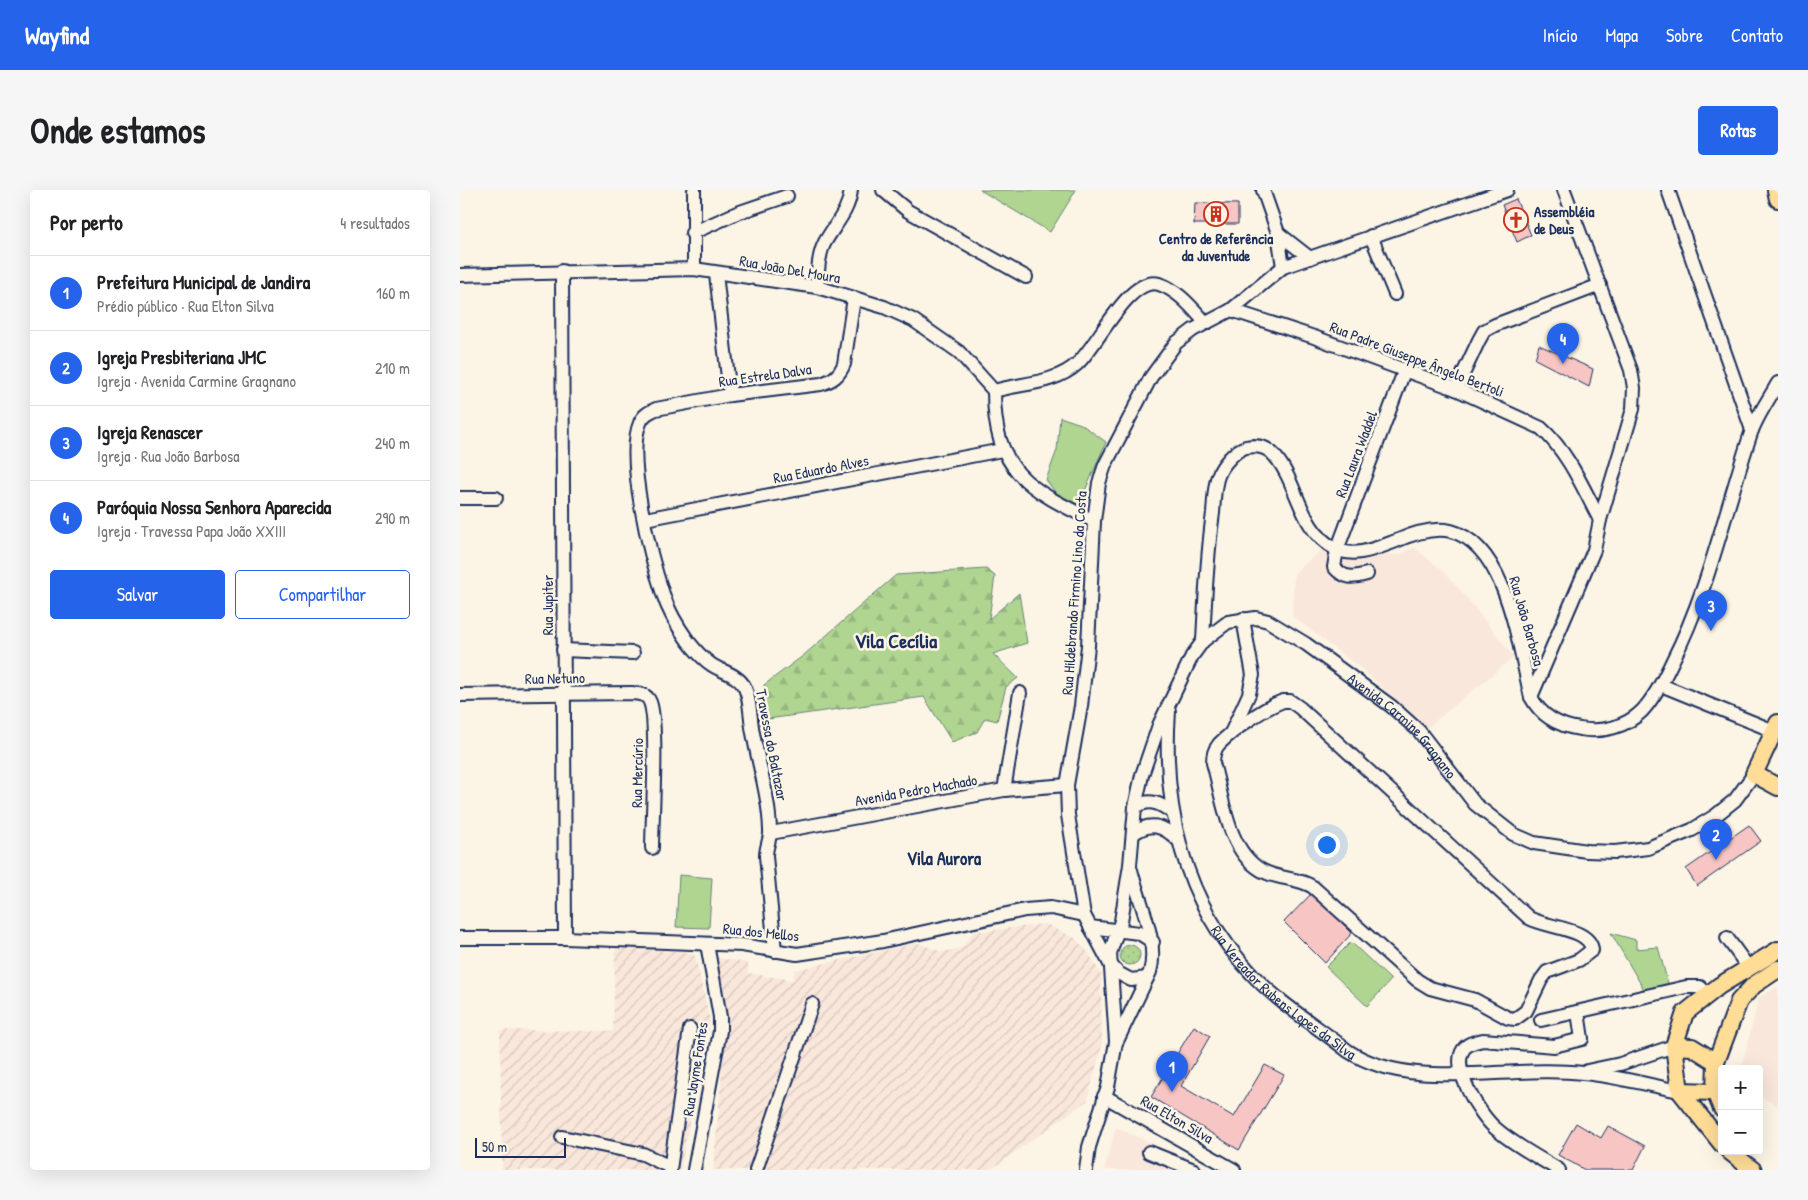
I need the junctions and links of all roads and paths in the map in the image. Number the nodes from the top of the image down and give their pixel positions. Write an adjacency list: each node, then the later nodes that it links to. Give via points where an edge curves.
1 (694, 190): 12 (street)
2 (851, 190): 22 (street, via 845,212 823,248)
3 (883, 190): 20 (street, via 908,211)
4 (1262, 190): 11 (street)
5 (1507, 190): 13 (street)
6 (1564, 190): 21 (street)
7 (1668, 190): 33 (street)
8 (1776, 190): 10 (main road)
9 (787, 196): 12 (street, via 737,212)
10 (1778, 199)
11 (1278, 232): 14 (street); 15 (street)
12 (692, 233): 16 (street)
13 (1371, 236): 14 (street); 23 (street)
14 (1310, 258): 15 (street)
15 (1283, 267): 25 (street, Rua Hildebrando Firmino Lino da Costa)
16 (694, 269): 17 (street, Rua João Del Moura); 18 (street, Rua João Del Moura)
17 (562, 271): 19 (street, Rua João Del Moura); 44 (street, Rua Jupiter)
18 (716, 274): 22 (street, Rua João Del Moura); 31 (street)
19 (460, 275)
20 (1026, 276)
21 (1600, 286): 29 (street, via 1484,331); 38 (street, via 1631,370 1634,388 1633,409)
22 (817, 287): 24 (street, Rua João Del Moura)
23 (1395, 294)
24 (854, 298): 30 (street, Rua João Del Moura, via 913,320 959,352); 31 (street, Rua Estrela Dalva, via 840,374 821,384)
25 (1232, 310): 26 (street, Rua Hildebrando Firmino Lino da Costa); 27 (street, Rua Padre Giuseppe Ângelo Bertoli)
26 (1206, 323): 30 (street, via 1166,287 1156,283 1145,286 1131,292 1091,349 1067,372); 39 (street, Rua Hildebrando Firmino Lino da Costa, via 1176,342 1144,390 1105,465)
27 (1405, 369): 29 (street, Rua Padre Giuseppe Ângelo Bertoli); 40 (street, Rua Laura Waddel)
28 (1778, 383): 33 (street, Rua João Barbosa)
29 (1456, 389): 38 (street, Rua Padre Giuseppe Ângelo Bertoli, via 1541,428 1551,437 1566,457)
30 (994, 391): 34 (street, via 994,415)
31 (730, 395): 32 (street, Rua Estrela Dalva)
32 (646, 413): 37 (street, Travessa do Baltazar, via 636,436 635,459)
33 (1752, 430): 46 (street, Rua João Barbosa, via 1691,625)
34 (1002, 450): 37 (street, Rua Eduardo Alves); 39 (street, via 1022,478 1049,498)
35 (460, 498): 36 (street)
36 (496, 498)
37 (645, 519): 61 (street, Travessa do Baltazar, via 663,595 687,640 702,656 745,687)
38 (1600, 520): 50 (street, via 1594,550)
39 (1094, 521): 56 (street, Rua Hildebrando Firmino Lino da Costa, via 1086,676)
40 (1337, 550): 41 (street, via 1334,567 1340,575 1353,578); 43 (street, via 1323,542 1314,530 1271,453 1263,446 1242,448 1218,476 1207,559); 50 (street, Rua João Barbosa, via 1364,552 1435,530 1451,531 1477,546 1496,573 1505,593)
41 (1367, 574)
42 (1243, 619): 43 (street, Avenida Carmine Gragnano, via 1228,622); 54 (street, via 1253,675 1240,716); 55 (street, Avenida Carmine Gragnano, via 1268,621 1281,628 1391,706 1419,731 1475,804 1513,834 1534,843 1587,851 1648,848 1692,830 1715,816 1735,800)
43 (1203, 641): 52 (street, Avenida Carmine Gragnano, via 1183,673)
44 (564, 650): 45 (street); 48 (street, Rua Jupiter)
45 (634, 653)
46 (1661, 685): 50 (street, Rua João Barbosa, via 1642,710 1620,726 1608,730 1582,730 1556,722 1537,709); 53 (street)
47 (1020, 693): 58 (street)
48 (564, 694): 49 (street, Rua Netuno); 51 (street, Rua Netuno, via 632,693 643,694); 69 (street, Rua Jupiter)
49 (460, 695)
50 (1531, 697)
51 (649, 699): 64 (street, Rua Mercúrio, via 654,720)
52 (1170, 706): 59 (street, Avenida Carmine Gragnano, via 1149,750); 60 (street, Rua Vereador Rubens Lopes da Silva, via 1166,749)
53 (1776, 727): 55 (main road, Avenida Carmine Gragnano)
54 (1229, 737): 54 (street, via 1273,705 1290,701 1529,918 1587,937 1592,950 1578,960 1547,972 1526,1011 1515,1019 1475,1000 1430,988 1313,887 1303,881 1271,875 1251,862 1233,835 1213,763 1216,750)
55 (1754, 774): 57 (main road)
56 (1067, 785): 58 (street, Avenida Pedro Machado); 66 (street, Rua Hildebrando Firmino Lino da Costa, via 1070,837)
57 (1778, 787)
58 (1004, 790): 61 (street, Avenida Pedro Machado)
59 (1135, 807): 60 (street, via 1144,802 1154,802); 62 (street, Avenida Carmine Gragnano)
60 (1173, 813): 63 (street, Rua Vereador Rubens Lopes da Silva)
61 (771, 833): 74 (street, Travessa do Baltazar, via 766,856)
62 (1133, 834): 63 (street, via 1140,828 1154,825); 65 (street, Avenida Carmine Gragnano)
63 (1178, 840): 88 (street, Rua Vereador Rubens Lopes da Silva, via 1208,917 1251,974 1281,999 1364,1061 1401,1072)
64 (652, 848)
65 (1130, 865): 67 (street, Avenida Carmine Gragnano); 71 (street, Avenida Carmine Gragnano)
66 (1087, 921): 67 (street, Rua dos Mellos); 74 (street, Rua dos Mellos, via 1051,908 1026,910 825,951 797,954); 75 (street, Rua Hildebrando Firmino Lino da Costa)
67 (1119, 929): 71 (street, via 1139,933); 75 (street, Avenida Carmine Gragnano, via 1110,953)
68 (460, 938): 69 (street, Rua dos Mellos)
69 (565, 938): 72 (street, Rua dos Mellos)
70 (1727, 938): 76 (street)
71 (1153, 942): 78 (street, Avenida Carmine Gragnano, via 1153,960)
72 (708, 944): 74 (street, Rua dos Mellos, via 742,945); 100 (street, Rua Jayme Fontes, via 720,1031)
73 (1778, 950): 76 (main road)
74 (775, 951)
75 (1110, 964): 78 (street, via 1124,978); 84 (street, Avenida Carmine Gragnano)
76 (1748, 968): 79 (main road)
77 (1778, 969): 86 (main road, via 1754,985 1739,1001)
78 (1147, 978): 84 (street, Avenida Carmine Gragnano)
79 (1707, 994): 81 (street, via 1700,987 1686,987); 85 (main road, via 1685,1013)
80 (812, 1004): 101 (street)
81 (1578, 1012): 82 (street); 88 (street, via 1582,1039 1554,1046 1483,1040 1472,1042 1460,1055)
82 (1541, 1020)
83 (690, 1029): 99 (street)
84 (1116, 1042): 91 (street, Avenida Carmine Gragnano)
85 (1674, 1046): 86 (main road, Rua Vereador Rubens Lopes da Silva, via 1692,1047); 87 (street, Rua Vereador Rubens Lopes da Silva, via 1620,1064); 89 (main road)
86 (1716, 1062): 90 (main road)
87 (1582, 1072): 88 (street, Rua Vereador Rubens Lopes da Silva); 89 (street, Rua Vereador Rubens Lopes da Silva)
88 (1462, 1073): 106 (street, via 1481,1113 1494,1128)
89 (1680, 1092): 90 (main road, Rua Vereador Rubens Lopes da Silva); 94 (main road)
90 (1715, 1092): 92 (main road)
91 (1104, 1096): 95 (street, Avenida Carmine Gragnano); 105 (street, Rua Elton Silva)
92 (1718, 1099)
93 (562, 1137): 99 (street, via 643,1154)
94 (1718, 1139)
95 (1090, 1147): 102 (street, Avenida Carmine Gragnano); 103 (street, Avenida Carmine Gragnano)
96 (1149, 1152): 104 (street)
97 (1734, 1155): 107 (main road)
98 (1749, 1155): 108 (main road)
99 (670, 1169)
100 (694, 1170)
101 (756, 1170)
102 (1076, 1170)
103 (1086, 1170)
104 (1194, 1170)
105 (1231, 1170)
106 (1559, 1170)
107 (1753, 1170)
108 (1761, 1170)

